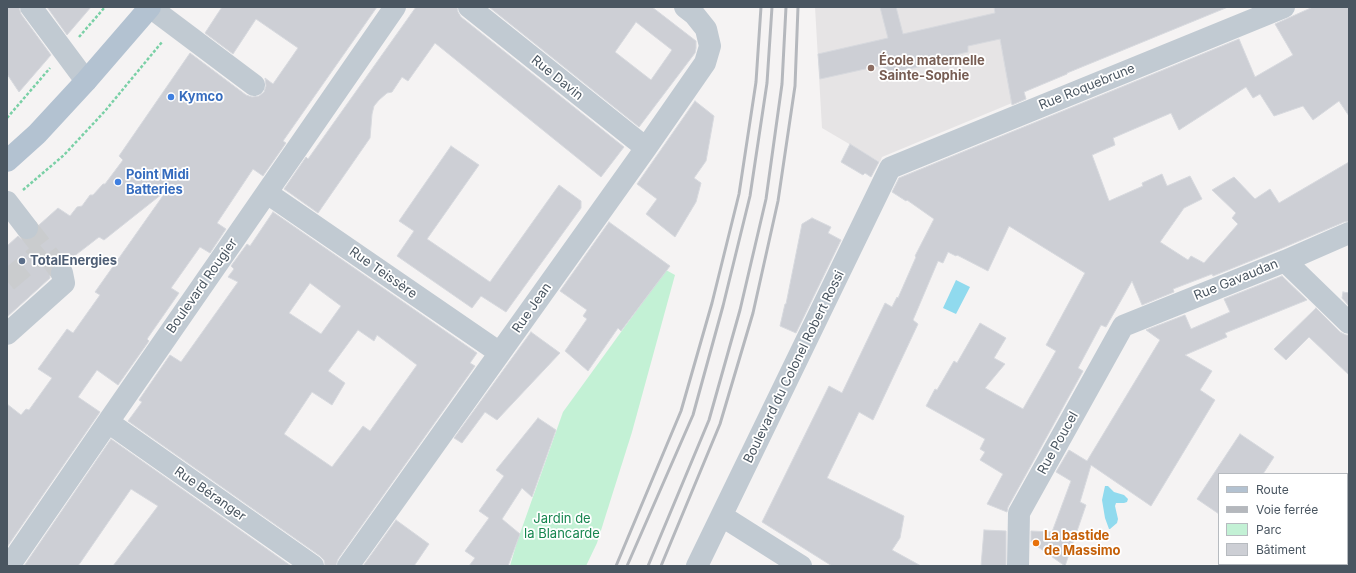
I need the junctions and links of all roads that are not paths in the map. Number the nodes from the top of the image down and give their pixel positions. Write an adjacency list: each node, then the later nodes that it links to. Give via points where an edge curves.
1 (31, 7): 7 (street)
2 (150, 7): 7 (main road); 8 (street)
3 (395, 7): 12 (street, Boulevard Rougier)
4 (469, 7): 9 (street, Rue Davin)
5 (685, 7): 9 (street, Rue Jean, via 706,29 710,46 705,63)
6 (1284, 7): 11 (street, Rue Roquebrune)
7 (86, 81): 10 (main road, via 37,134)
8 (254, 85)
9 (646, 148): 21 (street, Rue Jean)
10 (7, 161)
11 (890, 168): 23 (street, Boulevard du Colonel Robert Rossi)
12 (266, 192): 21 (street, Rue Teissère); 22 (street, Boulevard Rougier)
13 (7, 202): 14 (street)
14 (27, 228)
15 (1349, 233): 16 (street, Rue Gavaudan)
16 (1285, 261): 18 (street); 19 (street, Rue Gavaudan)
17 (62, 273): 20 (street, via 64,283)
18 (1349, 323)
19 (1123, 326): 29 (street, Rue Poucel, via 1019,513)
20 (7, 334)
21 (500, 353): 26 (street, Rue Jean)
22 (108, 422): 24 (street, Boulevard Rougier); 25 (street, Rue Béranger)
23 (722, 516): 27 (street, Boulevard du Colonel Robert Rossi); 28 (street)
24 (9, 566)
25 (313, 566)
26 (348, 566)
27 (697, 566)
28 (801, 566)
29 (1018, 566)

